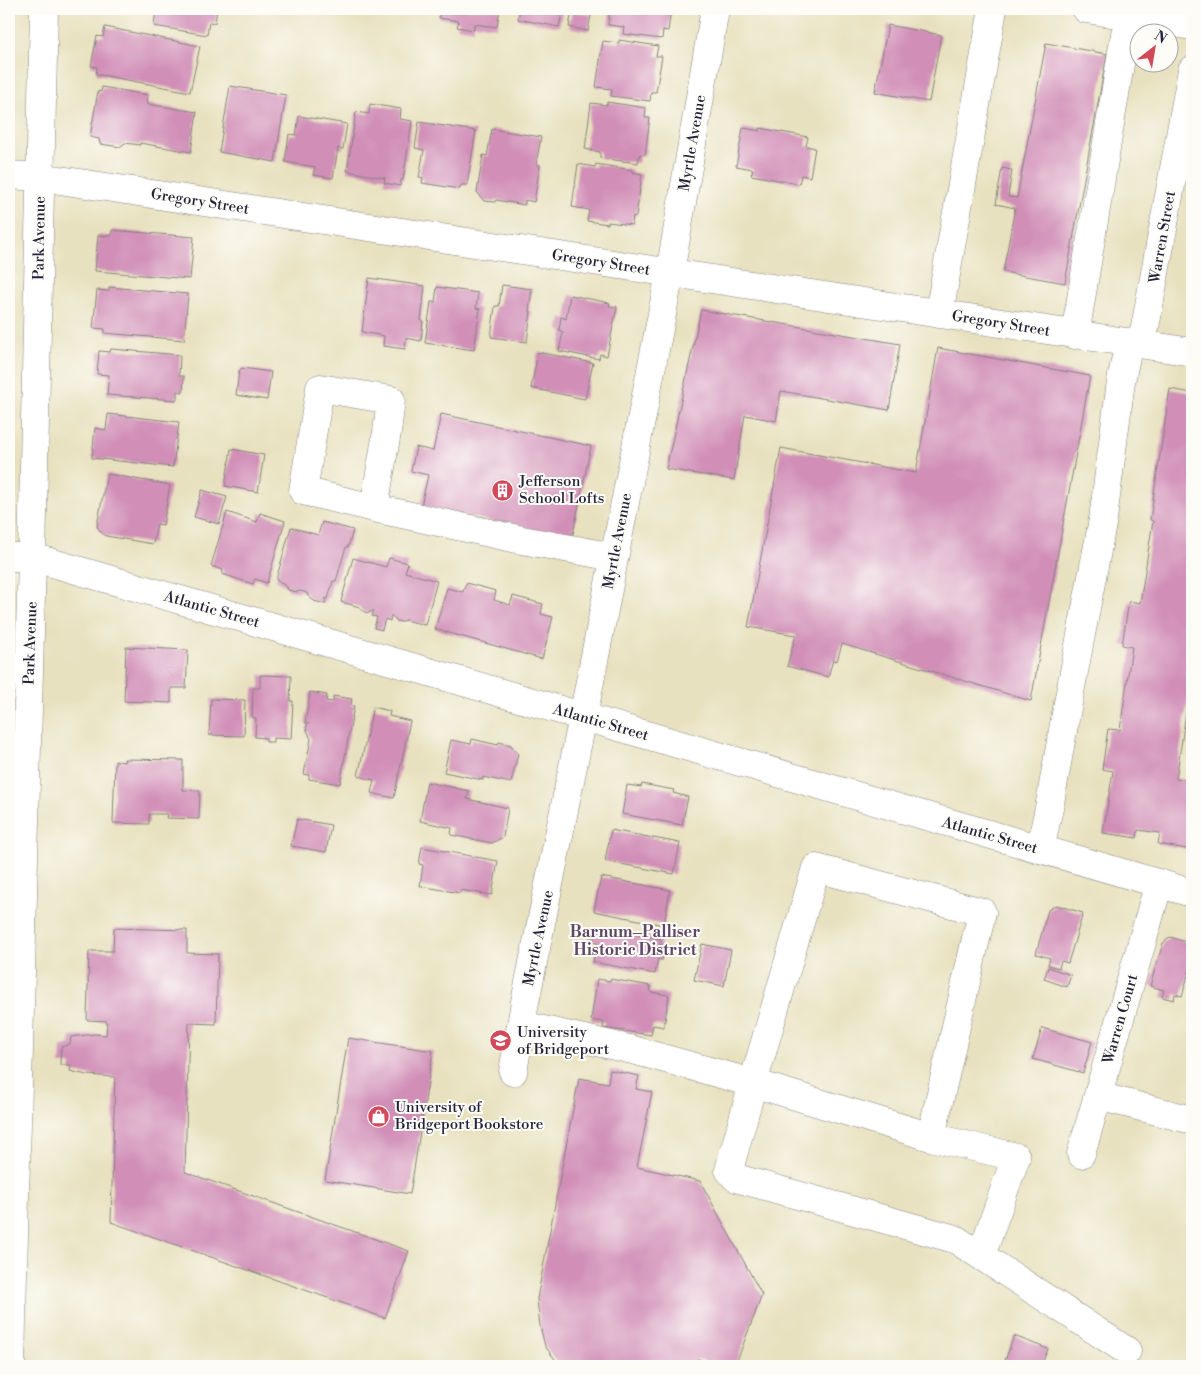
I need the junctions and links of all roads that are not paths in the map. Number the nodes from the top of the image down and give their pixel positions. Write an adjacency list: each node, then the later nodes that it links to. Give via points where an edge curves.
1 (44, 9): 10 (street, Park Avenue)
2 (715, 9): 11 (street, Myrtle Avenue)
3 (993, 9): 12 (street)
4 (1086, 9): 5 (street)
5 (1128, 16): 6 (street); 13 (street)
6 (1192, 26)
7 (1192, 70): 8 (street, Warren Street)
8 (1189, 111): 14 (street, Warren Street)
9 (9, 175): 10 (street, Gregory Street)
10 (40, 177): 11 (street, Gregory Street); 17 (street, Park Avenue)
11 (670, 272): 12 (street, Gregory Street); 18 (street, Myrtle Avenue)
12 (939, 314): 13 (street, Gregory Street)
13 (1076, 335): 14 (street, Gregory Street)
14 (1135, 343): 15 (street, Gregory Street); 20 (street, Warren Street, via 1121,381 1103,519)
15 (1192, 352)
16 (374, 508): 16 (street, via 391,400 320,388 303,491); 18 (street)
17 (20, 557): 19 (street, Atlantic Street); 31 (street, Park Avenue)
18 (614, 557): 19 (street, Myrtle Avenue)
19 (583, 717): 20 (street, Atlantic Street); 23 (street, Myrtle Avenue)
20 (1040, 849): 21 (street, Atlantic Street)
21 (1159, 883): 22 (street, Atlantic Street); 26 (street, Warren Court)
22 (1192, 893)
23 (521, 1025): 24 (street, Myrtle Avenue); 25 (street, via 633,1050)
24 (512, 1072)
25 (753, 1083): 28 (street); 28 (street, via 816,868 982,912); 30 (street, via 729,1170 736,1178 955,1239)
26 (1098, 1096): 27 (street); 29 (street, Warren Court)
27 (1192, 1120)
28 (931, 1137): 30 (street, via 1016,1157)
29 (1080, 1154)
30 (982, 1256): 32 (street)
31 (11, 1273): 33 (street, Park Avenue)
32 (1127, 1351)
33 (11, 1366)

